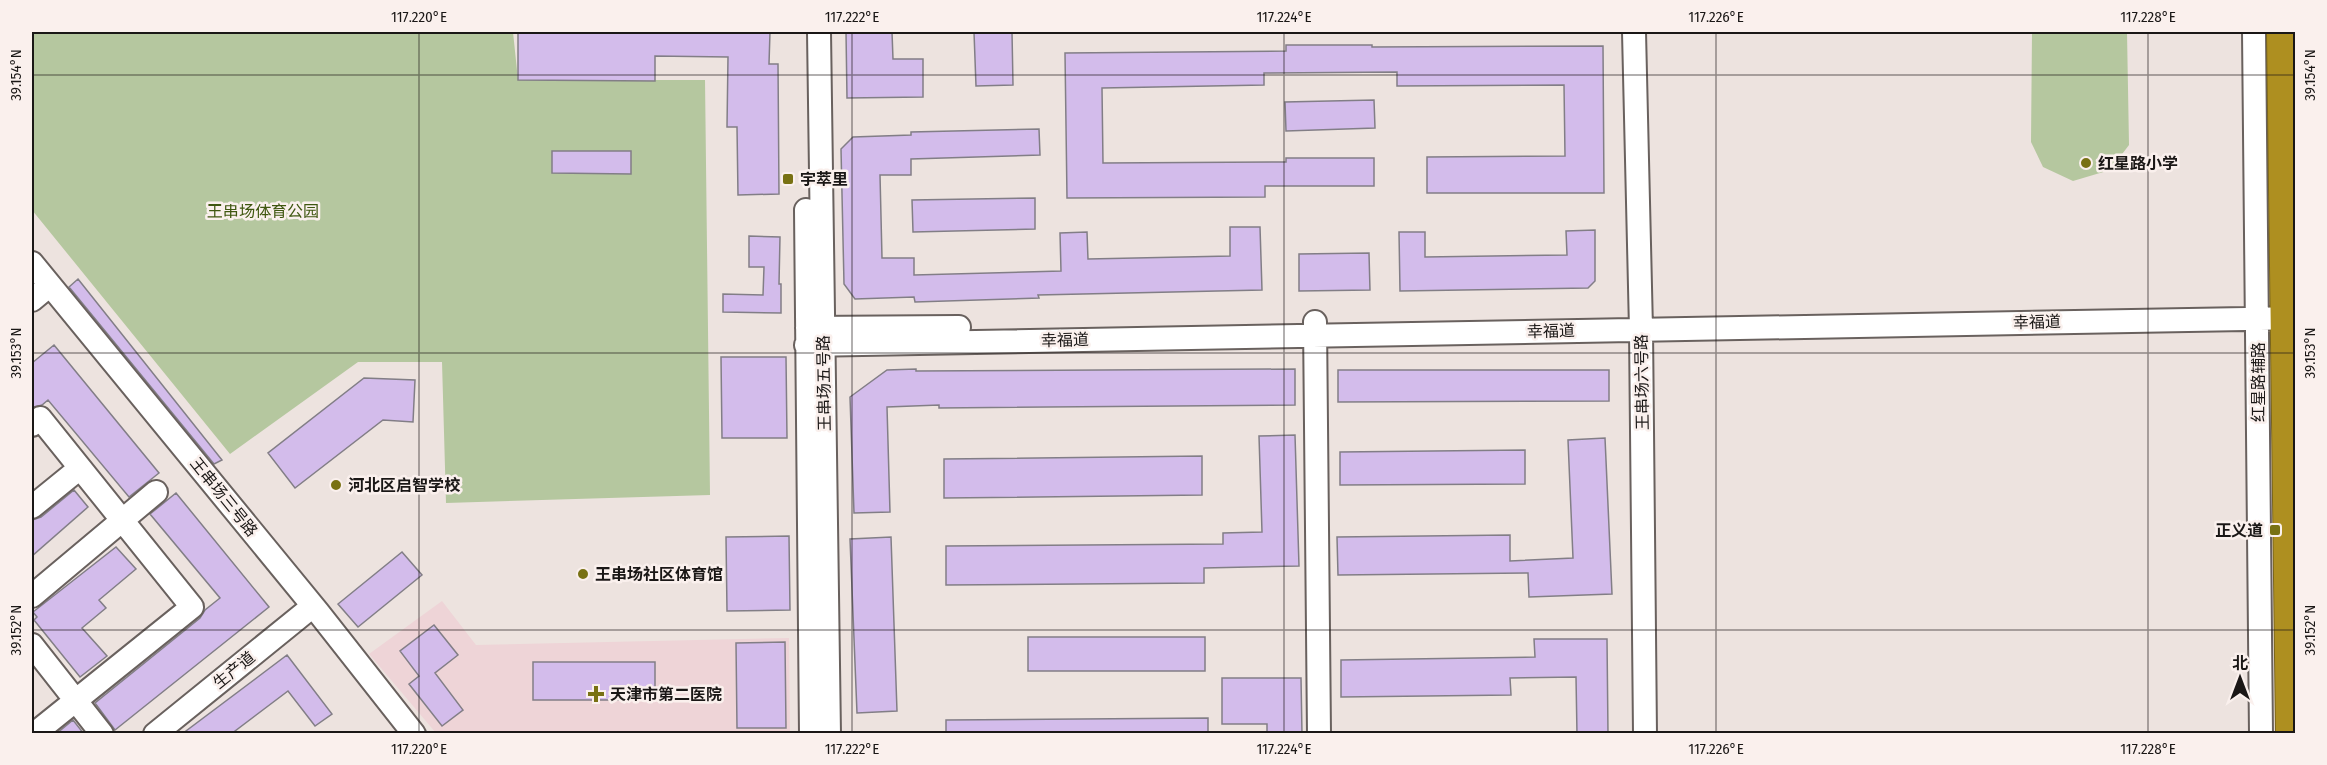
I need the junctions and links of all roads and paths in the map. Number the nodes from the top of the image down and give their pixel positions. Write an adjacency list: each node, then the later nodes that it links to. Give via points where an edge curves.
1 (804, 32): 12 (street, 王串场五号路)
2 (819, 32): 12 (street, 王串场五号路)
3 (1634, 32): 10 (street, 王串场六号路)
4 (2254, 32): 9 (street, 红星路辅路)
5 (2283, 32): 9 (highway)
6 (32, 263): 7 (street, 王串场三号路)
7 (50, 285): 8 (street); 19 (street, 王串场三号路)
8 (32, 300)
9 (2280, 311): 10 (street, 幸福道); 30 (street, 红星路辅路); 31 (highway)
10 (1641, 323): 11 (street, 幸福道); 29 (street, 王串场六号路)
11 (1315, 329): 12 (street, 幸福道); 28 (street)
12 (815, 337): 26 (street, 王串场五号路); 27 (street, 王串场五号路)
13 (32, 425): 14 (street, via 40,418)
14 (80, 468): 16 (street); 17 (street)
15 (156, 492): 17 (street)
16 (32, 507)
17 (122, 520): 18 (street); 21 (street, via 192,607)
18 (32, 596)
19 (313, 606): 24 (street, 生产道); 25 (street, 王串场三号路)
20 (32, 645): 21 (street)
21 (76, 700): 22 (street); 23 (street)
22 (34, 734)
23 (102, 734)
24 (155, 734)
25 (414, 734)
26 (811, 734)
27 (829, 734)
28 (1319, 734)
29 (1645, 734)
30 (2261, 734)
31 (2292, 734)

